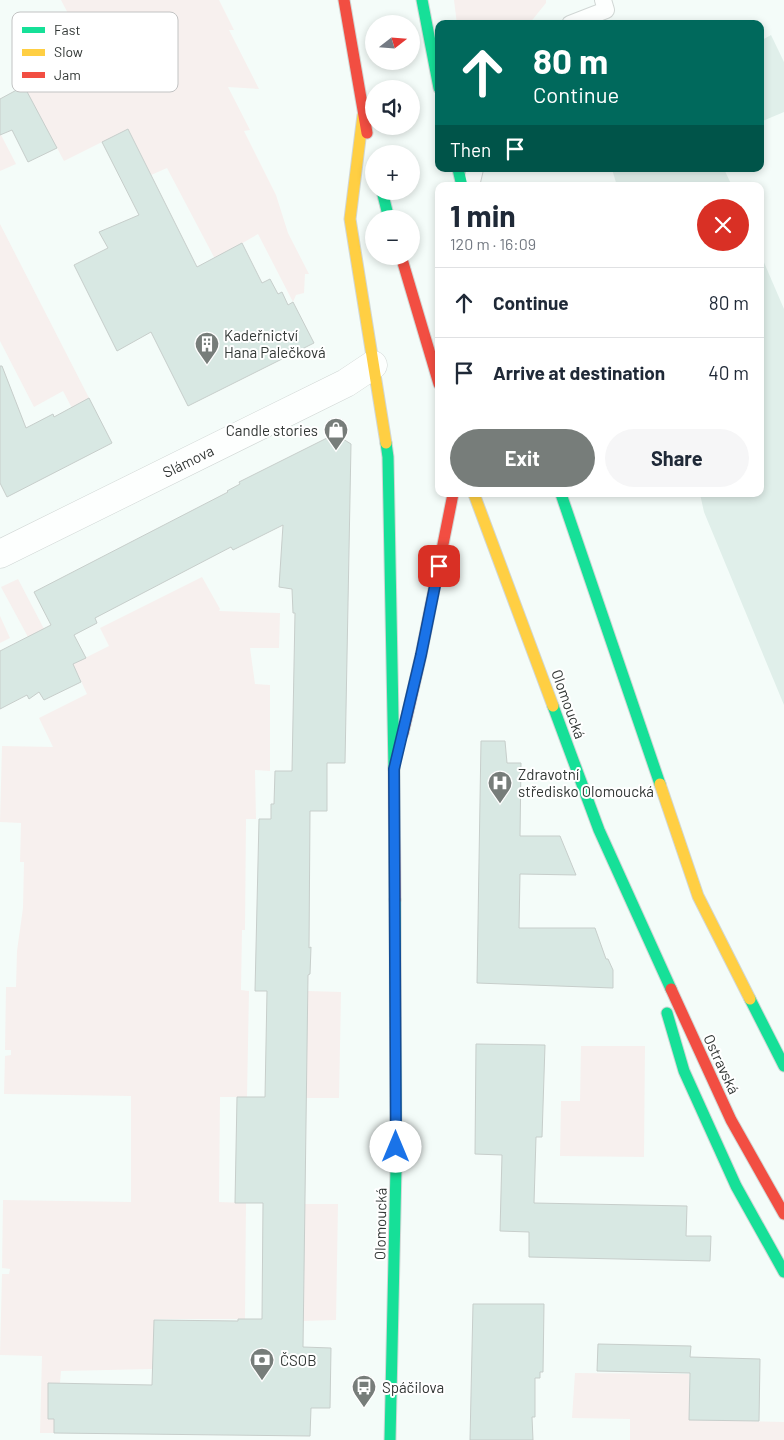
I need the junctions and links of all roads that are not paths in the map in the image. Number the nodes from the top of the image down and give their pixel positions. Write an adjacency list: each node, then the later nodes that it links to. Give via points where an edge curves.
1 (344, 0): 6 (main road)
2 (422, 0): 5 (main road)
3 (603, 0): 4 (lane, via 606,10)
4 (580, 20)
5 (435, 67)
6 (363, 115): 7 (main road); 9 (main road, via 350,219)
7 (371, 145)
8 (404, 265): 10 (main road)
9 (373, 365): 14 (street, Slámova, via 346,383); 15 (main road, via 388,457)
10 (435, 371)
11 (452, 497): 15 (main road)
12 (475, 497): 16 (main road, Olomoucká, via 599,830)
13 (562, 497): 17 (main road, via 698,896)
14 (0, 554)
15 (394, 769): 20 (main road, Olomoucká, via 396,1167)
16 (641, 922): 18 (main road, Ostravská, via 732,1120); 19 (main road, via 688,1080 736,1186)
17 (784, 1066)
18 (784, 1214)
19 (784, 1272)
20 (390, 1440)

